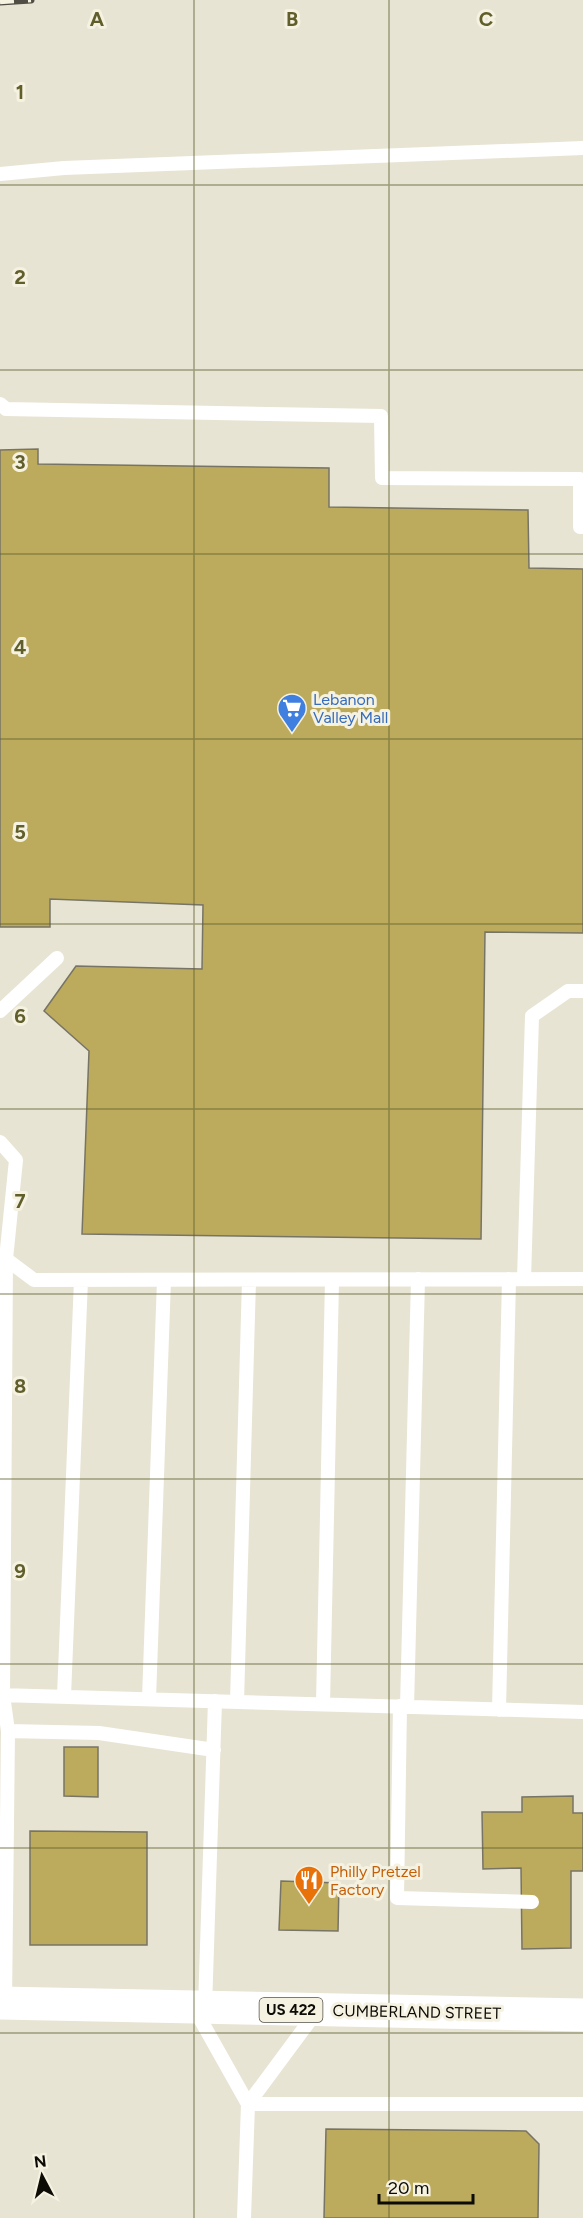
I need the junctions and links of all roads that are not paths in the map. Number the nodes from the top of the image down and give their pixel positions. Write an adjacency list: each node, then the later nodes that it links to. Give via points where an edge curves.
1 (583, 148): 2 (lane, via 64,168)
2 (0, 174)
3 (0, 404): 4 (lane, via 6,409 381,416 382,478 580,479)
4 (583, 527)
5 (57, 958): 7 (lane)
6 (583, 991): 12 (lane, via 568,991 532,1016)
7 (0, 1011)
8 (0, 1143): 9 (lane, via 16,1160)
9 (6, 1259): 14 (lane, via 34,1280); 18 (lane)
10 (418, 1279): 11 (lane); 17 (lane); 24 (lane)
11 (509, 1279): 12 (lane); 25 (lane)
12 (525, 1279): 13 (lane)
13 (583, 1279)
14 (81, 1280): 15 (lane); 19 (lane)
15 (164, 1280): 16 (lane); 20 (lane)
16 (249, 1280): 17 (lane); 22 (lane)
17 (332, 1280): 23 (lane)
18 (1, 1695): 19 (lane); 27 (lane)
19 (64, 1696): 20 (lane)
20 (149, 1699): 21 (lane)
21 (215, 1701): 22 (lane); 28 (lane)
22 (237, 1702): 23 (lane)
23 (323, 1704): 24 (lane)
24 (403, 1707): 25 (lane); 29 (lane, via 397,1898)
25 (499, 1710): 26 (lane)
26 (583, 1712)
27 (8, 1731): 28 (lane, via 99,1733); 30 (lane)
28 (214, 1750): 31 (lane)
29 (532, 1902)
30 (3, 2003): 31 (highway, CUMBERLAND STREET / US 422)
31 (200, 2008): 32 (highway, CUMBERLAND STREET / US 422); 34 (lane)
32 (318, 2011): 33 (highway, CUMBERLAND STREET / US 422); 34 (lane)
33 (583, 2015)
34 (248, 2104): 35 (lane); 36 (lane)
35 (583, 2104)
36 (244, 2218)

